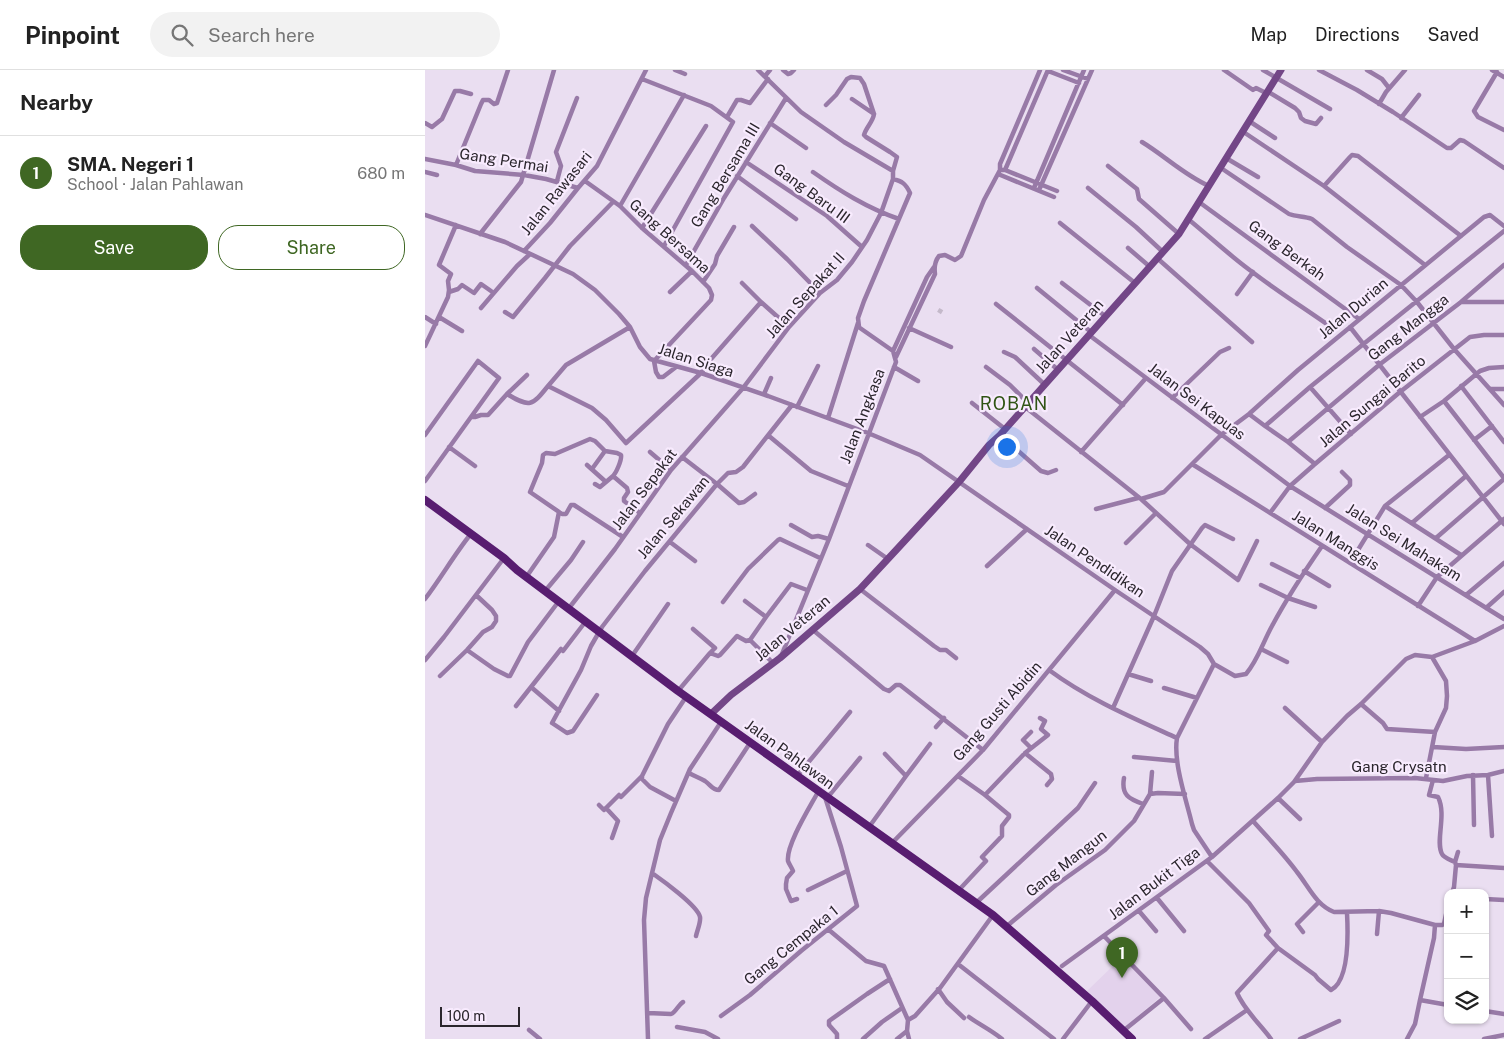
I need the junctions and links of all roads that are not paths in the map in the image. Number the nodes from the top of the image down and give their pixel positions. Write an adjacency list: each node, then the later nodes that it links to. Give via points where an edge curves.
1 (509, 70): 57 (street, via 497,103 483,100)
2 (555, 70): 66 (street)
3 (646, 70): 26 (street, Jalan Rawasari)
4 (675, 70): 21 (street)
5 (757, 70): 22 (street)
6 (770, 70): 22 (street)
7 (783, 70): 8 (street, via 788,74)
8 (794, 70)
9 (1040, 70): 62 (street, via 1000,164)
10 (1048, 70): 28 (street); 62 (street)
11 (1063, 70): 23 (street)
12 (1084, 70): 23 (street)
13 (1092, 70): 27 (street)
14 (1224, 70): 31 (street, via 1253,90)
15 (1263, 70): 25 (street)
16 (1281, 70): 25 (street, Jalan Veteran)
17 (1319, 70): 38 (street)
18 (1367, 70): 30 (street, via 1382,79)
19 (1405, 70): 30 (street)
20 (1495, 71): 24 (street); 49 (street, via 1473,111 1478,117)
21 (685, 74)
22 (766, 77): 36 (street); 42 (street, via 750,103 737,100)
23 (1081, 77): 27 (street); 28 (street)
24 (1504, 77)
25 (1275, 78): 31 (street, Jalan Veteran); 40 (street)
26 (642, 79): 33 (street); 71 (street, Jalan Rawasari, via 597,166)
27 (1088, 80): 29 (street)
28 (1079, 83): 29 (street); 72 (street)
29 (1085, 86): 73 (street)
30 (1389, 88): 38 (street)
31 (1266, 92): 43 (street, via 1295,108 1305,121 1316,124); 45 (street, Jalan Veteran)
32 (471, 94): 46 (street, via 455,91 442,119 432,127)
33 (684, 95): 42 (street, via 711,106); 84 (street)
34 (1419, 95): 44 (street)
35 (577, 98): 70 (street, via 556,152 561,166)
36 (786, 98): 47 (street, Gang Bersama III); 61 (street, via 820,126)
37 (853, 99): 41 (street)
38 (1379, 104): 44 (street)
39 (826, 106): 41 (street, via 847,79 856,77 864,84)
40 (1330, 109)
41 (874, 114): 61 (street, Jalan Sepakat II, via 864,135 897,158)
42 (727, 117): 100 (street, via 733,122)
43 (1321, 118)
44 (1401, 118): 60 (street, via 1447,148 1464,141)
45 (1249, 121): 50 (street, Jalan Veteran); 51 (street)
46 (425, 123)
47 (770, 124): 53 (street); 56 (street, Gang Bersama III)
48 (706, 126): 95 (street)
49 (1504, 130)
50 (1242, 131): 55 (street, Jalan Veteran); 75 (street)
51 (1275, 138)
52 (1142, 142): 74 (street, via 1183,172)
53 (806, 148)
54 (425, 158): 57 (street, Gang Permai)
55 (1226, 158): 59 (street, Jalan Veteran); 68 (street)
56 (746, 162): 67 (street, Gang Bersama III); 101 (street, Gang Baru III, via 827,216)
57 (456, 165): 66 (street, Gang Permai, via 475,171)
58 (1108, 166): 98 (street, via 1137,189 1139,199)
59 (1221, 168): 74 (street, Jalan Veteran); 119 (street, via 1289,214 1312,219)
60 (1504, 168)
61 (893, 171): 69 (street, Jalan Sepakat II)
62 (1001, 171): 72 (street); 77 (street); 112 (street, via 984,200 961,256 955,260 939,256)
63 (425, 172): 65 (street)
64 (813, 172): 85 (street)
65 (437, 175)
66 (524, 175): 70 (street, Gang Permai); 97 (street, via 516,190)
67 (737, 176): 87 (street); 108 (street, Gang Bersama III)
68 (1259, 177)
69 (893, 179): 85 (street, Jalan Sepakat II); 88 (street, via 905,184 910,193)
70 (557, 181): 76 (street, Gang Permai)
71 (585, 181): 76 (street, Jalan Rawasari); 82 (street, Gang Bersama)
72 (1036, 182): 73 (street); 77 (street)
73 (1042, 184): 79 (street); 80 (street)
74 (1209, 186): 83 (street, Jalan Veteran)
75 (1324, 186): 99 (street, via 1355,155); 111 (street)
76 (578, 188): 103 (street, Jalan Rawasari)
77 (1034, 188): 79 (street)
78 (1088, 188): 104 (street)
79 (1039, 190): 81 (street)
80 (1057, 191)
81 (1054, 197)
82 (613, 202): 84 (street, Gang Bersama); 107 (street)
83 (1199, 202): 89 (street, Jalan Veteran); 136 (street, Gang Berkah)
84 (620, 206): 95 (street, Gang Bersama)
85 (881, 213): 88 (street); 101 (street, Jalan Sepakat II)
86 (425, 215): 91 (street, Jalan Siaga)
87 (795, 219)
88 (899, 219): 137 (street)
89 (1188, 219): 98 (street, Jalan Veteran); 114 (street)
90 (1060, 223): 118 (street)
91 (456, 225): 97 (street, Jalan Siaga); 121 (street, via 439,265 451,274 447,282)
92 (752, 226): 124 (street)
93 (1504, 226): 99 (street, Jalan Durian, via 1487,216)
94 (734, 227): 115 (street)
95 (642, 228): 100 (street, Gang Bersama)
96 (1504, 231): 127 (street)
97 (480, 234): 103 (street, Jalan Siaga)
98 (1179, 234): 104 (street, Jalan Veteran)
99 (1461, 236): 111 (street, Jalan Durian)
100 (664, 246): 108 (street, Gang Bersama)
101 (862, 247): 124 (street, Jalan Sepakat II, via 837,280)
102 (1128, 248): 110 (street)
103 (524, 251): 105 (street, Jalan Siaga)
104 (1163, 252): 106 (street, Jalan Veteran)
105 (530, 254): 107 (street, Jalan Siaga); 131 (street)
106 (1157, 258): 110 (street, Jalan Veteran); 149 (street)
107 (555, 265): 132 (street, via 513,317); 140 (street, Jalan Siaga, via 589,286)
108 (686, 265): 113 (street, Gang Bersama)
109 (1504, 265): 128 (street, Gang Mangga)
110 (1149, 266): 118 (street, Jalan Veteran)
111 (1425, 266): 119 (street, Jalan Durian)
112 (934, 267): 141 (street); 145 (street, via 935,274)
113 (692, 271): 115 (street, Gang Bersama); 123 (street)
114 (1253, 272): 125 (street); 143 (street)
115 (703, 282): 160 (street, Gang Bersama, via 711,291 711,300)
116 (742, 283): 126 (street)
117 (1062, 283): 133 (street)
118 (1135, 283): 133 (street, Jalan Veteran)
119 (1401, 285): 127 (street); 136 (street, Jalan Durian)
120 (1037, 288): 147 (street, Jalan Sei Kapuas)
121 (449, 289): 122 (street, via 458,289 462,285 474,293 481,284); 135 (street, via 449,297)
122 (491, 291)
123 (670, 292)
124 (820, 293): 142 (street, Jalan Sepakat II)
125 (1237, 294)
126 (761, 302): 142 (street); 168 (street)
127 (1417, 302): 138 (street); 150 (street)
128 (1461, 302): 129 (street); 138 (street, Gang Mangga)
129 (1504, 302)
130 (996, 304): 159 (street)
131 (481, 308)
132 (505, 312)
133 (1105, 316): 147 (street, Jalan Veteran)
134 (425, 317): 139 (street)
135 (439, 318): 139 (street); 146 (street)
136 (1359, 318): 144 (street, Jalan Durian)
137 (858, 322): 156 (street, Jalan Angkasa, via 860,328); 195 (street)
138 (1433, 323): 155 (street); 161 (street, Gang Mangga)
139 (436, 324): 151 (street)
140 (630, 326): 160 (street, Jalan Siaga, via 644,354); 175 (street, via 566,365)
141 (905, 326): 145 (street); 156 (street)
142 (789, 327): 178 (street, Jalan Sepakat II)
143 (1331, 327)
144 (1350, 327): 150 (street); 192 (street, Jalan Durian)
145 (910, 328): 152 (street); 158 (street)
146 (462, 331)
147 (1090, 333): 159 (street, Jalan Veteran); 172 (street, Jalan Sei Kapuas)
148 (1504, 335): 155 (street, Jalan Sungai Barito, via 1470,337)
149 (1252, 342)
150 (1363, 344): 161 (street); 177 (street)
151 (425, 346)
152 (951, 347)
153 (1229, 348): 184 (street, via 1220,352)
154 (1034, 349): 167 (street)
155 (1454, 349): 169 (street); 181 (street, Jalan Sungai Barito)
156 (893, 351): 158 (street, Jalan Angkasa)
157 (1004, 352): 174 (street, via 1015,357)
158 (896, 357): 164 (street, Jalan Angkasa)
159 (1066, 360): 167 (street, Jalan Veteran); 188 (street)
160 (654, 361): 163 (street, Jalan Siaga); 163 (street, via 659,377)
161 (1379, 365): 181 (street); 191 (street, Gang Mangga)
162 (818, 366): 190 (street, Jalan Sekawan)
163 (676, 367): 168 (street, Jalan Siaga)
164 (895, 367): 173 (street); 198 (street, Jalan Angkasa)
165 (986, 367): 187 (street, via 1010,385)
166 (1504, 367): 169 (street)
167 (1057, 369): 174 (street, Jalan Veteran)
168 (701, 373): 178 (street, Jalan Siaga); 207 (street)
169 (1476, 373): 176 (street); 179 (street)
170 (527, 375): 182 (street)
171 (771, 378): 183 (street)
172 (1146, 378): 184 (street, Jalan Sei Kapuas); 188 (street)
173 (918, 381)
174 (1044, 384): 187 (street, Jalan Veteran)
175 (548, 386): 182 (street, via 530,403 523,403); 207 (street, via 592,408)
176 (1461, 386): 185 (street); 197 (street)
177 (1309, 387): 191 (street); 196 (street)
178 (743, 388): 183 (street, Jalan Siaga); 214 (street, Jalan Sepakat)
179 (1491, 389): 180 (street); 189 (street)
180 (1504, 389)
181 (1400, 392): 194 (street); 200 (street, Jalan Sungai Barito)
182 (507, 394): 193 (street, via 488,415)
183 (763, 394): 190 (street, Jalan Siaga)
184 (1172, 398): 202 (street, Jalan Sei Kapuas)
185 (1444, 401): 194 (street); 204 (street)
186 (972, 403): 199 (street)
187 (1026, 405): 199 (street, Jalan Veteran); 211 (street)
188 (1123, 405): 211 (street)
189 (1504, 405)
190 (794, 406): 195 (street, Jalan Siaga); 203 (street, Jalan Sekawan)
191 (1328, 408): 200 (street); 205 (street, Gang Mangga)
192 (1249, 414): 196 (street); 202 (street, Jalan Durian)
193 (471, 417): 201 (street, via 499,378 478,361); 208 (street)
194 (1420, 417): 213 (street)
195 (828, 418): 198 (street, Jalan Siaga)
196 (1265, 426): 205 (street)
197 (1492, 426): 204 (street); 206 (street)
198 (868, 432): 228 (street, Jalan Siaga, via 920,455); 231 (street, Jalan Angkasa)
199 (1003, 432): 221 (street, via 1041,471); 228 (street, Jalan Veteran)
200 (1351, 434): 216 (street, Jalan Sungai Barito)
201 (425, 435)
202 (1221, 435): 215 (street); 232 (street, Jalan Sei Kapuas)
203 (769, 436): 230 (street, Jalan Sekawan, via 739,471 728,473); 231 (street, via 811,471)
204 (1474, 440): 225 (street)
205 (1288, 442): 216 (street)
206 (1504, 442)
207 (626, 443): 212 (street)
208 (449, 448): 218 (street); 226 (street)
209 (605, 451): 212 (street); 219 (street); 240 (street, via 589,439 562,452 543,455 530,492)
210 (650, 452): 220 (street)
211 (1081, 452): 235 (street)
212 (617, 453): 223 (street, via 622,458)
213 (1449, 455): 224 (street); 237 (street)
214 (682, 457): 220 (street, Jalan Sepakat); 230 (street)
215 (1192, 464): 235 (street, via 1164,492); 243 (street, Jalan Manggis)
216 (1315, 464): 232 (street, Jalan Sungai Barito)
217 (587, 465): 219 (street)
218 (475, 466)
219 (592, 469): 227 (street)
220 (671, 470): 242 (street, Jalan Sepakat)
221 (1056, 470)
222 (1342, 472): 238 (street, via 1350,480 1350,485)
223 (613, 476): 227 (street); 242 (street, via 627,488 624,500)
224 (1466, 476): 234 (street); 245 (street)
225 (1504, 478): 234 (street)
226 (425, 481)
227 (606, 482): 229 (street, via 600,487)
228 (959, 482): 247 (street, Jalan Pendidikan); 264 (street, Jalan Veteran)
229 (595, 484)
230 (717, 484): 233 (street, via 739,503); 256 (street, Jalan Sekawan)
231 (848, 486): 252 (street, Jalan Angkasa)
232 (1290, 486): 238 (street, Jalan Sei Mahakam); 243 (street, Jalan Sungai Barito)
233 (755, 494)
234 (1483, 497): 244 (street); 251 (street)
235 (1139, 498): 239 (street); 241 (street)
236 (425, 500): 249 (main road, Jalan Pahlawan)
237 (1385, 506): 245 (street); 248 (street)
238 (1325, 508): 248 (street, Jalan Sei Mahakam)
239 (1096, 509)
240 (559, 512): 250 (street, via 566,514 574,505); 271 (street, via 554,537)
241 (1156, 512): 257 (street); 258 (street)
242 (640, 513): 250 (street, Jalan Sepakat)
243 (1270, 513): 260 (street, Jalan Manggis)
244 (1503, 521): 261 (street)
245 (1412, 523): 251 (street)
246 (791, 525): 252 (street, via 812,537)
247 (1027, 529): 269 (street); 278 (street, Jalan Pendidikan)
248 (1368, 534): 266 (street); 272 (street, Jalan Sei Mahakam)
249 (471, 535): 262 (main road, Jalan Pahlawan); 284 (street)
250 (623, 537): 291 (street, Jalan Sepakat)
251 (1435, 538): 261 (street)
252 (829, 539): 263 (street, Jalan Angkasa)
253 (1233, 539): 258 (street, via 1205,525)
254 (1257, 541): 258 (street, via 1237,580)
255 (583, 542): 279 (street)
256 (670, 542): 265 (street); 300 (street, Jalan Sekawan)
257 (1126, 543)
258 (1190, 544): 293 (street, via 1172,571)
259 (868, 545): 264 (street)
260 (1322, 546): 266 (street, Jalan Manggis); 270 (street)
261 (1461, 555): 272 (street)
262 (504, 558): 271 (main road, Jalan Pahlawan); 281 (street)
263 (820, 558): 277 (street, Jalan Angkasa); 287 (street, via 778,540 748,569)
264 (888, 559): 276 (street, Jalan Veteran)
265 (695, 561)
266 (1350, 563): 289 (street, Jalan Manggis)
267 (1504, 563): 282 (street)
268 (1272, 564): 273 (street)
269 (987, 566)
270 (1304, 572): 273 (street); 275 (street)
271 (527, 576): 279 (main road, Jalan Pahlawan)
272 (1437, 577): 282 (street, Jalan Sei Mahakam); 289 (street)
273 (1300, 578): 283 (street)
274 (1261, 585): 283 (street)
275 (1329, 586)
276 (860, 589): 299 (street, Jalan Veteran); 309 (street, via 937,648)
277 (807, 590): 294 (street, via 791,584); 308 (street, Jalan Angkasa)
278 (1115, 590): 293 (street, Jalan Pendidikan); 314 (street, Gang Gusti Abidin)
279 (545, 591): 285 (main road, Jalan Pahlawan)
280 (1504, 592): 292 (street)
281 (476, 595): 304 (street, via 492,610 496,621); 310 (street)
282 (1466, 595): 292 (street, Jalan Sei Mahakam)
283 (1289, 598): 290 (street); 303 (street)
284 (425, 599)
285 (559, 601): 291 (main road, Jalan Pahlawan); 304 (street, via 528,642 510,676)
286 (745, 601): 294 (street)
287 (723, 602)
288 (668, 604): 306 (street)
289 (1419, 606): 302 (street, Jalan Manggis)
290 (1315, 607)
291 (569, 608): 296 (main road, Jalan Pahlawan)
292 (1486, 608): 295 (street, Jalan Sei Mahakam)
293 (1154, 616): 313 (street, Jalan Pendidikan, via 1200,647); 315 (street)
294 (766, 618): 301 (street)
295 (1504, 619)
296 (586, 622): 300 (main road, Jalan Pahlawan); 318 (street)
297 (1504, 626): 302 (street)
298 (693, 629): 305 (street, via 715,648)
299 (813, 630): 308 (street, Jalan Veteran); 331 (street, via 884,689 889,691 900,684)
300 (599, 632): 306 (main road, Jalan Pahlawan); 328 (street, Jalan Sekawan)
301 (750, 640): 305 (street, via 737,636 720,655); 312 (street)
302 (1475, 641): 307 (street)
303 (1261, 649): 311 (street); 313 (street, via 1245,674 1235,676)
304 (467, 650): 316 (street)
305 (711, 652): 320 (street)
306 (632, 656): 320 (main road, Jalan Pahlawan)
307 (1432, 657): 324 (street, via 1406,659); 336 (street, via 1445,681 1447,696)
308 (780, 658): 312 (street, Jalan Veteran)
309 (956, 658)
310 (425, 660)
311 (1287, 662)
312 (773, 663): 330 (street, Jalan Veteran)
313 (1214, 664): 323 (street, Jalan Bukit Tiga)
314 (1049, 670): 326 (street); 344 (street, Gang Gusti Abidin)
315 (1128, 674): 317 (street); 326 (street)
316 (440, 676)
317 (1151, 681)
318 (531, 687): 325 (street); 328 (street)
319 (1164, 688): 323 (street)
320 (678, 691): 322 (main road, Jalan Pahlawan)
321 (597, 695): 328 (street, Jalan Sekawan, via 569,733 552,723)
322 (686, 697): 330 (main road, Jalan Pahlawan); 355 (street)
323 (1197, 698): 337 (street, Jalan Bukit Tiga)
324 (1361, 704): 336 (street, via 1387,729); 338 (street)
325 (516, 706)
326 (1113, 708): 337 (street)
327 (1285, 708): 338 (street)
328 (559, 711)
329 (850, 712): 356 (street)
330 (711, 714): 333 (main road, Jalan Pahlawan)
331 (944, 718): 334 (street); 344 (street)
332 (1040, 718): 343 (street, via 1045,721 1041,729 1048,735)
333 (721, 722): 339 (main road, Jalan Pahlawan); 352 (street)
334 (936, 727)
335 (1031, 732): 343 (street, via 1023,740)
336 (1435, 732): 341 (street)
337 (1177, 738): 349 (street, Jalan Bukit Tiga)
338 (1322, 742): 362 (street)
339 (750, 743): 352 (street, via 717,791); 356 (main road, Jalan Pahlawan)
340 (931, 744): 357 (street)
341 (1433, 747): 342 (street); 360 (street)
342 (1504, 747)
343 (1031, 748): 345 (street)
344 (983, 750): 358 (street, Gang Gusti Abidin)
345 (1025, 753): 364 (street, via 1051,774 1052,779); 367 (street)
346 (885, 754): 357 (street)
347 (1134, 756): 349 (street)
348 (860, 758): 368 (street)
349 (1177, 761): 366 (street, Jalan Bukit Tiga)
350 (1504, 771): 354 (street, Gang Crysatn)
351 (1152, 772): 365 (street)
352 (689, 773): 370 (street)
353 (1473, 775): 354 (street, Gang Crysatn); 361 (street, Gang Crysatn); 376 (street)
354 (1488, 775): 378 (street)
355 (642, 776): 370 (street, via 650,787); 373 (street)
356 (797, 776): 368 (main road, Jalan Pahlawan)
357 (906, 776): 377 (street)
358 (958, 776): 367 (street); 380 (street, Gang Gusti Abidin)
359 (1124, 778): 371 (street, via 1123,787 1128,797)
360 (1425, 778): 361 (street, Gang Crysatn); 362 (street, Gang Crysatn, via 1317,778)
361 (1433, 780): 383 (street, via 1429,795 1438,797 1442,812 1440,848 1445,857)
362 (1294, 782): 369 (street)
363 (1095, 783): 395 (street, via 1078,808)
364 (1047, 785)
365 (1151, 794): 366 (street); 371 (street, Gang Mangun)
366 (1185, 794): 382 (street, Jalan Bukit Tiga, via 1194,830)
367 (985, 795): 389 (street, via 1009,815 1008,820 1002,826 1002,836 982,857 986,861)
368 (823, 796): 377 (main road, Jalan Pahlawan); 385 (street, Gang Cempaka 1); 392 (street, via 796,833 790,849 788,862 793,871 785,889 791,902)
369 (1278, 798): 374 (street); 375 (street)
370 (676, 801): 386 (street, via 660,840)
371 (1143, 804): 402 (street, Gang Mangun, via 1134,821 1105,850)
372 (599, 805): 373 (street, via 603,810)
373 (606, 808): 379 (street, via 618,821)
374 (1300, 819)
375 (1253, 821): 382 (street); 394 (street, via 1298,872)
376 (1474, 825)
377 (869, 827): 380 (main road, Jalan Pahlawan)
378 (1492, 836)
379 (612, 838)
380 (892, 843): 389 (main road, Jalan Pahlawan)
381 (1459, 852): 383 (street)
382 (1210, 859): 390 (street, Jalan Bukit Tiga); 410 (street, via 1249,903 1269,931 1266,935)
383 (1456, 863): 384 (street); 387 (street)
384 (1504, 868)
385 (847, 872): 388 (street); 403 (street, Gang Cempaka 1, via 857,906)
386 (652, 873): 408 (street, via 678,892 699,914 701,918); 423 (street, via 644,920)
387 (1453, 889)
388 (808, 890)
389 (958, 891): 395 (main road, Jalan Pahlawan)
390 (1157, 898): 397 (street, Jalan Bukit Tiga); 405 (street)
391 (1489, 899): 393 (street)
392 (797, 900)
393 (1504, 900)
394 (1319, 902): 398 (street, via 1328,910); 406 (street, via 1297,924)
395 (976, 903): 399 (main road, Jalan Pahlawan)
396 (1379, 911): 398 (street); 401 (street); 407 (street)
397 (1140, 912): 404 (street); 409 (street, Jalan Bukit Tiga)
398 (1347, 912): 410 (street, via 1346,958 1332,990)
399 (993, 915): 402 (main road, Jalan Pahlawan); 411 (street)
400 (1444, 924): 401 (street)
401 (1435, 925): 416 (street)
402 (1007, 926): 412 (main road, Jalan Pahlawan)
403 (829, 930): 413 (street, via 866,961 884,966); 425 (street, Gang Cempaka 1)
404 (1157, 931)
405 (1184, 931)
406 (1303, 932)
407 (1377, 934)
408 (696, 936)
409 (1105, 936): 412 (street, Jalan Bukit Tiga); 415 (street)
410 (1278, 948): 421 (street, via 1237,993)
411 (958, 964): 414 (street); 442 (street)
412 (1060, 968): 417 (main road, Jalan Pahlawan)
413 (890, 979): 420 (street); 437 (street, via 829,1021)
414 (938, 990): 426 (street); 441 (street, via 967,1018)
415 (1164, 998): 429 (street); 432 (street)
416 (1420, 1000): 419 (street); 448 (street, via 1415,1024)
417 (1092, 1001): 432 (main road, Jalan Pahlawan); 443 (street)
418 (683, 1002): 423 (street, via 671,1014)
419 (1444, 1004)
420 (902, 1008): 426 (street); 438 (street)
421 (1247, 1010): 445 (street); 446 (street)
422 (1489, 1012): 424 (street)
423 (648, 1013): 435 (street)
424 (1504, 1014)
425 (721, 1016)
426 (908, 1020): 431 (street)
427 (1339, 1021): 447 (street)
428 (677, 1027): 436 (street, via 705,1032)
429 (1191, 1029)
430 (529, 1030): 434 (street)
431 (907, 1031): 439 (street); 440 (street)
432 (1123, 1031): 444 (main road, Jalan Pahlawan)
433 (1504, 1035): 449 (street)
434 (540, 1039)
435 (648, 1039)
436 (718, 1039)
437 (837, 1039)
438 (863, 1039)
439 (897, 1039)
440 (909, 1039)
441 (1002, 1039)
442 (1054, 1039)
443 (1063, 1039)
444 (1132, 1039)
445 (1205, 1039)
446 (1271, 1039)
447 (1300, 1039)
448 (1407, 1039)
449 (1484, 1039)

